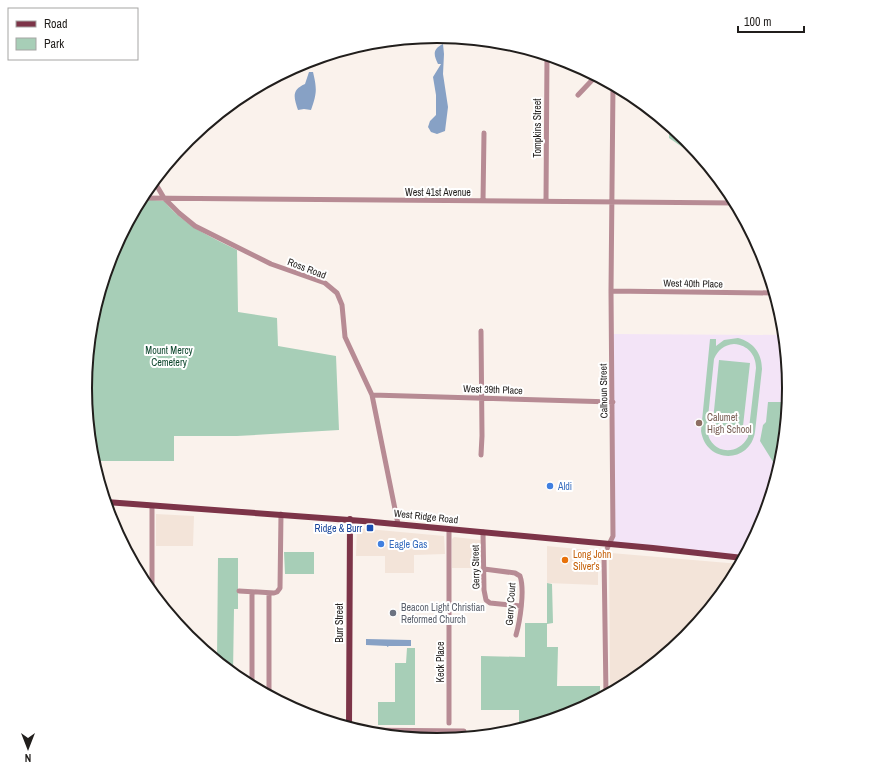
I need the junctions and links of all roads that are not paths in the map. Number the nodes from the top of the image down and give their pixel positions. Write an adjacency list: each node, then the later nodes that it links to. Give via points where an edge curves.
1 (547, 61): 10 (street, Tompkins Street)
2 (592, 80): 4 (street)
3 (613, 91): 11 (street, Calhoun Street)
4 (578, 95)
5 (484, 133): 9 (street)
6 (157, 186): 8 (street, Ross Road)
7 (149, 198): 8 (street, West 41st Avenue)
8 (164, 198): 9 (street, West 41st Avenue); 16 (street, Ross Road, via 195,226 271,264 325,283 337,293 342,305 345,337)
9 (484, 201): 10 (street, West 41st Avenue)
10 (546, 201): 11 (street, West 41st Avenue)
11 (612, 202): 12 (street, West 41st Avenue); 13 (street, Calhoun Street)
12 (728, 203)
13 (611, 291): 14 (street, West 40th Place); 18 (street, Calhoun Street)
14 (768, 292)
15 (481, 331): 17 (street)
16 (372, 395): 17 (street, West 39th Place); 24 (street, Ross Road)
17 (482, 397): 18 (street, West 39th Place); 19 (street)
18 (612, 402): 27 (street, Calhoun Street, via 613,536)
19 (481, 455)
20 (111, 502): 21 (main road, West Ridge Road)
21 (152, 506): 22 (main road, West Ridge Road); 30 (street)
22 (280, 514): 23 (main road, West Ridge Road); 33 (street, via 281,585 277,592)
23 (350, 520): 24 (main road, West Ridge Road); 39 (main road, Burr Street)
24 (398, 524): 25 (main road, West Ridge Road)
25 (449, 529): 26 (main road, West Ridge Road); 40 (street, Keck Place)
26 (483, 532): 27 (main road, West Ridge Road); 29 (street, Gerry Street)
27 (609, 544): 28 (main road, West Ridge Road); 37 (street, Calhoun Street, via 604,555)
28 (738, 557)
29 (484, 569): 34 (street, Gerry Court, via 519,575); 34 (street, Gerry Street, via 484,592 487,602)
30 (152, 583)
31 (239, 591): 32 (street)
32 (252, 592): 33 (street); 36 (street)
33 (269, 593): 38 (street)
34 (521, 606): 35 (street, Gerry Court)
35 (516, 635)
36 (252, 679)
37 (606, 689)
38 (269, 690)
39 (349, 721)
40 (449, 723)
41 (396, 730): 42 (street)
42 (464, 731)

